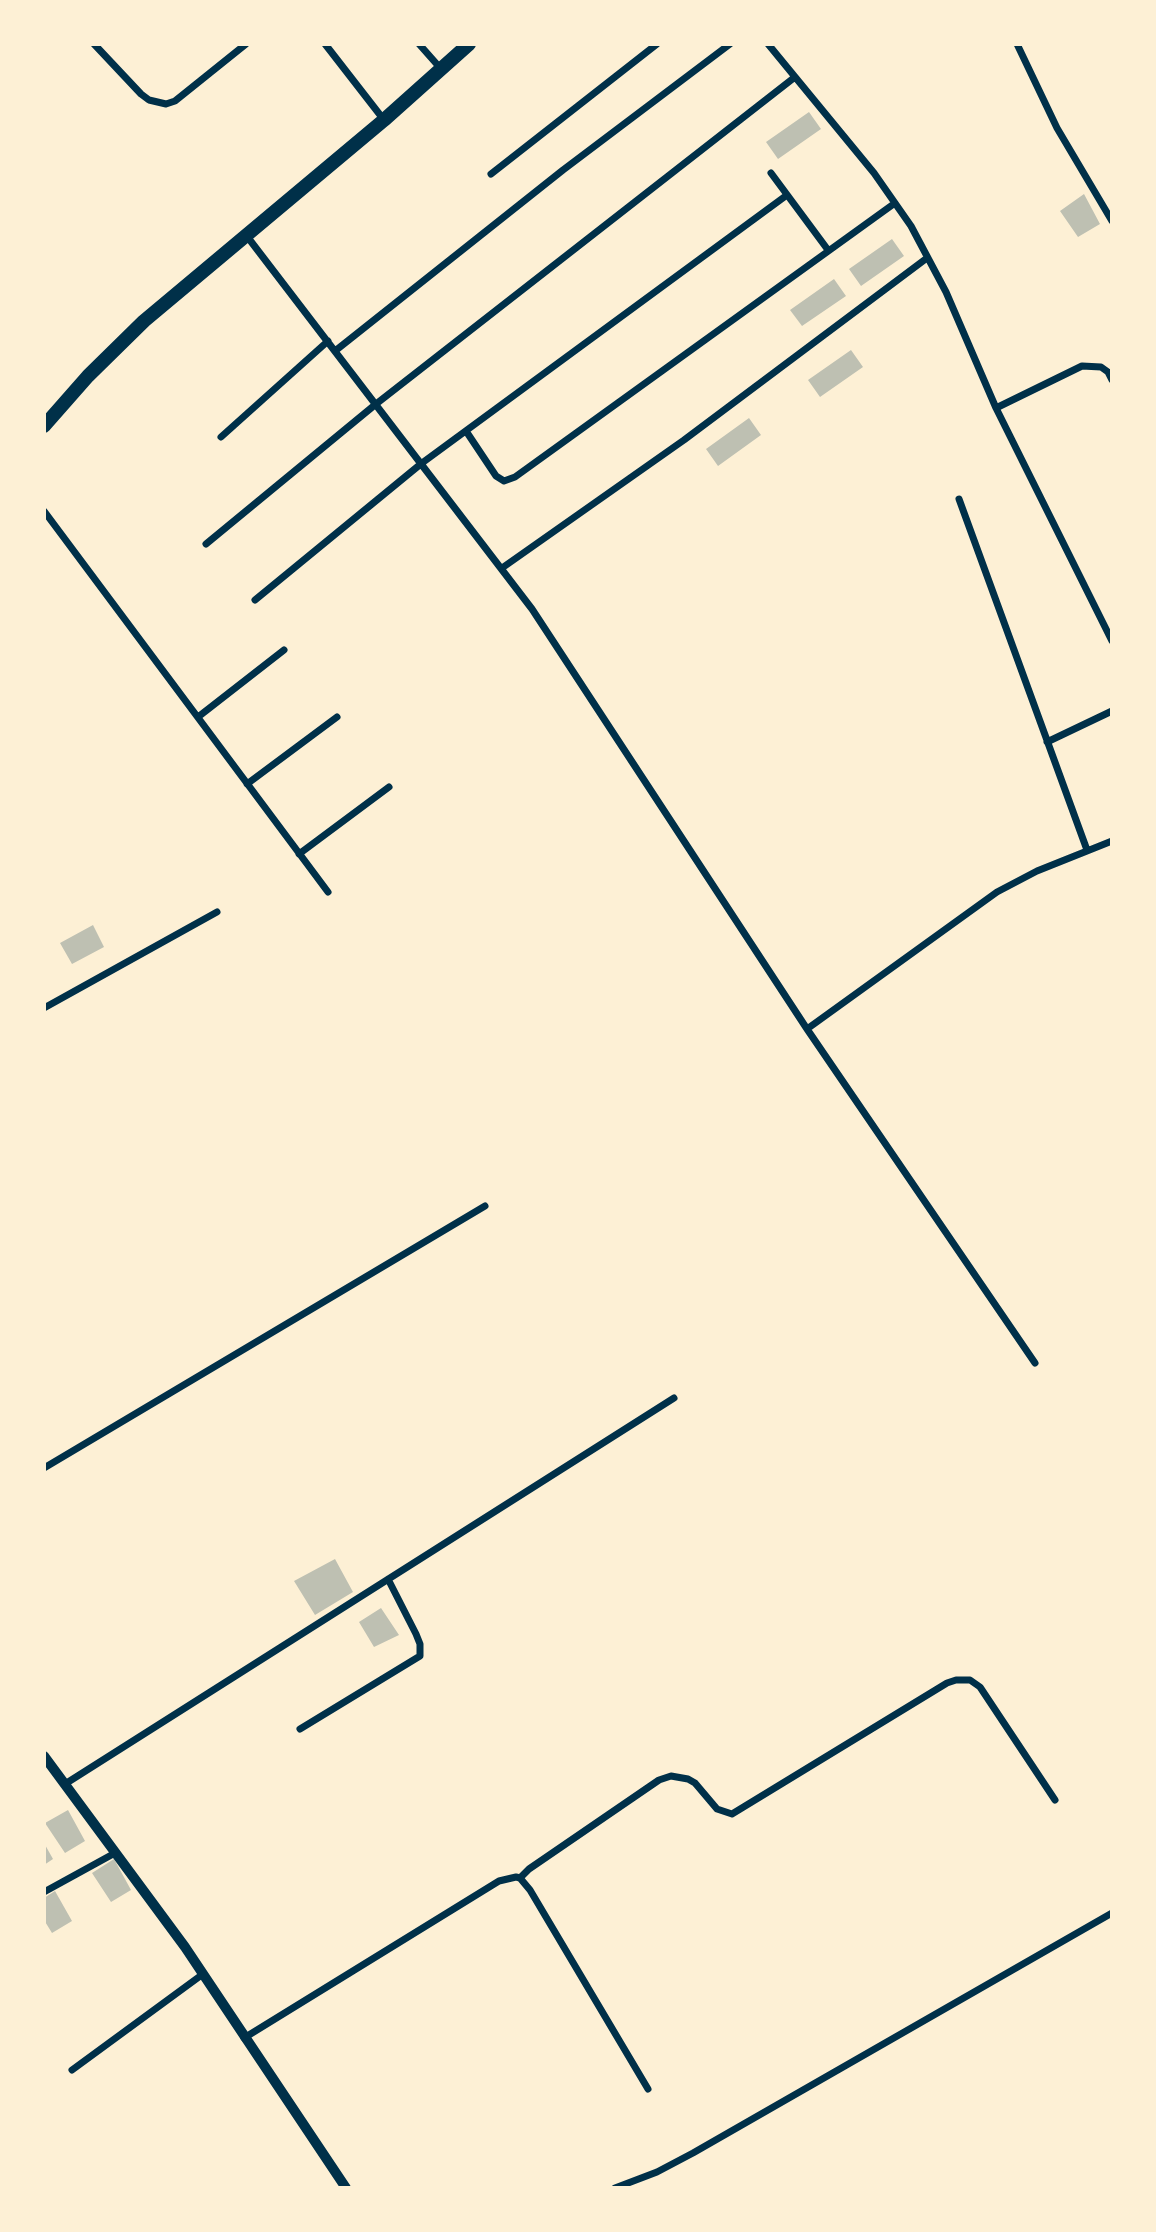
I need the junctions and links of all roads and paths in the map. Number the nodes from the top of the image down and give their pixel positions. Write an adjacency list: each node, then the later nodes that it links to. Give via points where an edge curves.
1 (94, 44): 2 (street, via 141,94 166,104)
2 (246, 44)
3 (325, 44): 12 (street)
4 (419, 44): 10 (street)
5 (469, 44): 10 (main road)
6 (657, 44): 14 (street)
7 (730, 44): 22 (street)
8 (768, 44): 11 (street)
9 (1017, 44): 17 (street, via 1057,128)
10 (442, 70): 12 (main road)
11 (795, 77): 16 (street); 25 (street)
12 (384, 120): 18 (main road)
13 (771, 173): 15 (street)
14 (491, 174)
15 (787, 195): 19 (street); 28 (street)
16 (895, 203): 19 (street); 20 (street)
17 (1112, 221)
18 (246, 235): 21 (street); 27 (main road, via 144,321)
19 (828, 250): 28 (street, via 515,477 504,481 496,476)
20 (928, 258): 26 (street); 34 (street, via 684,440)
21 (328, 341): 22 (street); 29 (street)
22 (335, 351): 25 (street)
23 (1110, 370): 24 (street); 26 (street, via 1082,366)
24 (1112, 380)
25 (376, 404): 30 (street); 33 (street)
26 (996, 408): 36 (street)
27 (44, 426)
28 (466, 431): 30 (street)
29 (220, 437)
30 (422, 463): 34 (street); 35 (street)
31 (959, 499): 41 (street)
32 (44, 511): 39 (street)
33 (206, 544)
34 (502, 568): 50 (street)
35 (255, 600)
36 (1112, 641)
37 (284, 650): 39 (street)
38 (1112, 711): 41 (street)
39 (198, 717): 42 (street)
40 (337, 717): 42 (street)
41 (1047, 742): 45 (street)
42 (247, 784): 46 (street)
43 (389, 787): 46 (street)
44 (1112, 841): 45 (street)
45 (1087, 850): 50 (street, via 997,892)
46 (299, 854): 47 (street)
47 (328, 892)
48 (217, 912): 49 (street)
49 (44, 1009)
50 (807, 1029): 52 (street)
51 (485, 1206): 54 (street)
52 (1035, 1363)
53 (674, 1398): 55 (street)
54 (44, 1468)
55 (388, 1579): 56 (street, via 416,1634 419,1656); 58 (street)
56 (300, 1730)
57 (44, 1756): 58 (street)
58 (65, 1784): 60 (street)
59 (1055, 1800): 61 (street, via 980,1687 970,1679 956,1679 732,1814 717,1809 688,1779 671,1776 659,1780)
60 (115, 1853): 62 (street); 64 (street)
61 (520, 1878): 65 (street, via 499,1881); 67 (street)
62 (44, 1892)
63 (1112, 1913): 69 (street, via 693,2153)
64 (203, 1974): 65 (street); 66 (street)
65 (244, 2038): 68 (street)
66 (72, 2070)
67 (649, 2089)
68 (346, 2188)
69 (615, 2188)

